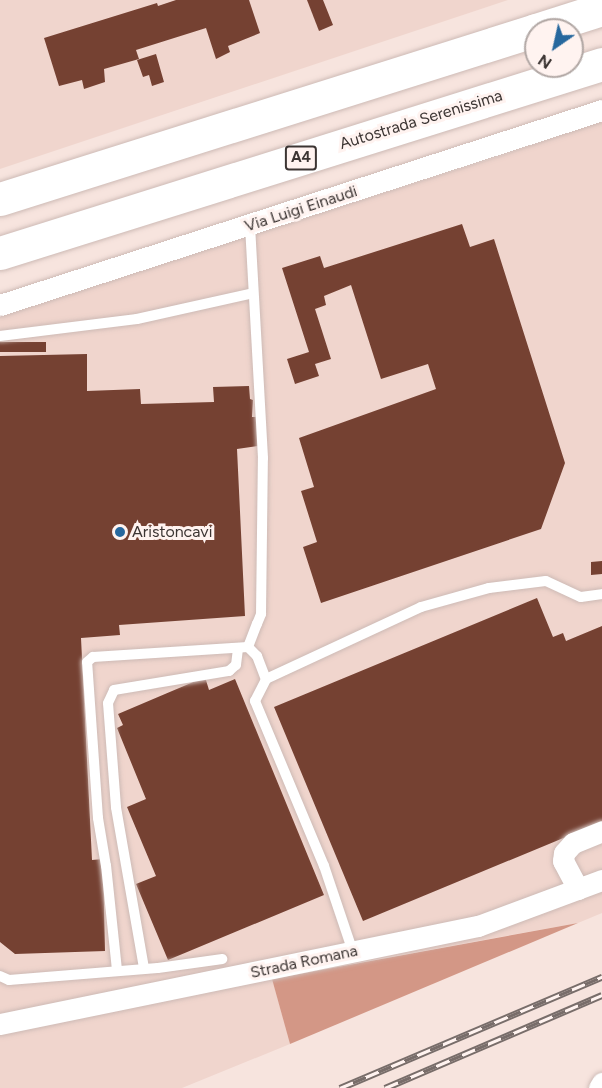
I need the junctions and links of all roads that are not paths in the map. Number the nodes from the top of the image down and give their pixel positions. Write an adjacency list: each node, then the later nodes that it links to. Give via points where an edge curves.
1 (602, 9): 2 (highway)
2 (574, 18)
3 (524, 34): 6 (highway)
4 (602, 64): 8 (highway, Autostrada Serenissima / A4)
5 (602, 110): 7 (street, Via Luigi Einaudi)
6 (0, 199)
7 (250, 226): 9 (lane); 10 (street, Via Luigi Einaudi)
8 (0, 253)
9 (253, 293): 11 (lane, via 137,319); 13 (lane, via 263,458 261,614)
10 (0, 306)
11 (0, 336)
12 (602, 594): 14 (lane, via 581,597 546,581 489,588 420,607)
13 (243, 647): 14 (lane, via 257,656); 20 (lane, via 236,665 229,671 114,690 108,703 116,807); 21 (lane, via 93,657 87,662 98,818)
14 (266, 679): 18 (lane, via 255,701 324,866)
15 (602, 831): 17 (street, via 573,843 564,853 563,861)
16 (602, 880): 17 (street, Strada Romana)
17 (578, 889): 18 (street, Strada Romana, via 478,926)
18 (352, 952): 23 (street, Strada Romana)
19 (222, 958): 20 (lane)
20 (144, 968): 21 (lane)
21 (117, 970): 22 (lane, via 9,980)
22 (0, 976)
23 (0, 1024)
24 (602, 1083): 25 (street)
25 (599, 1088)

